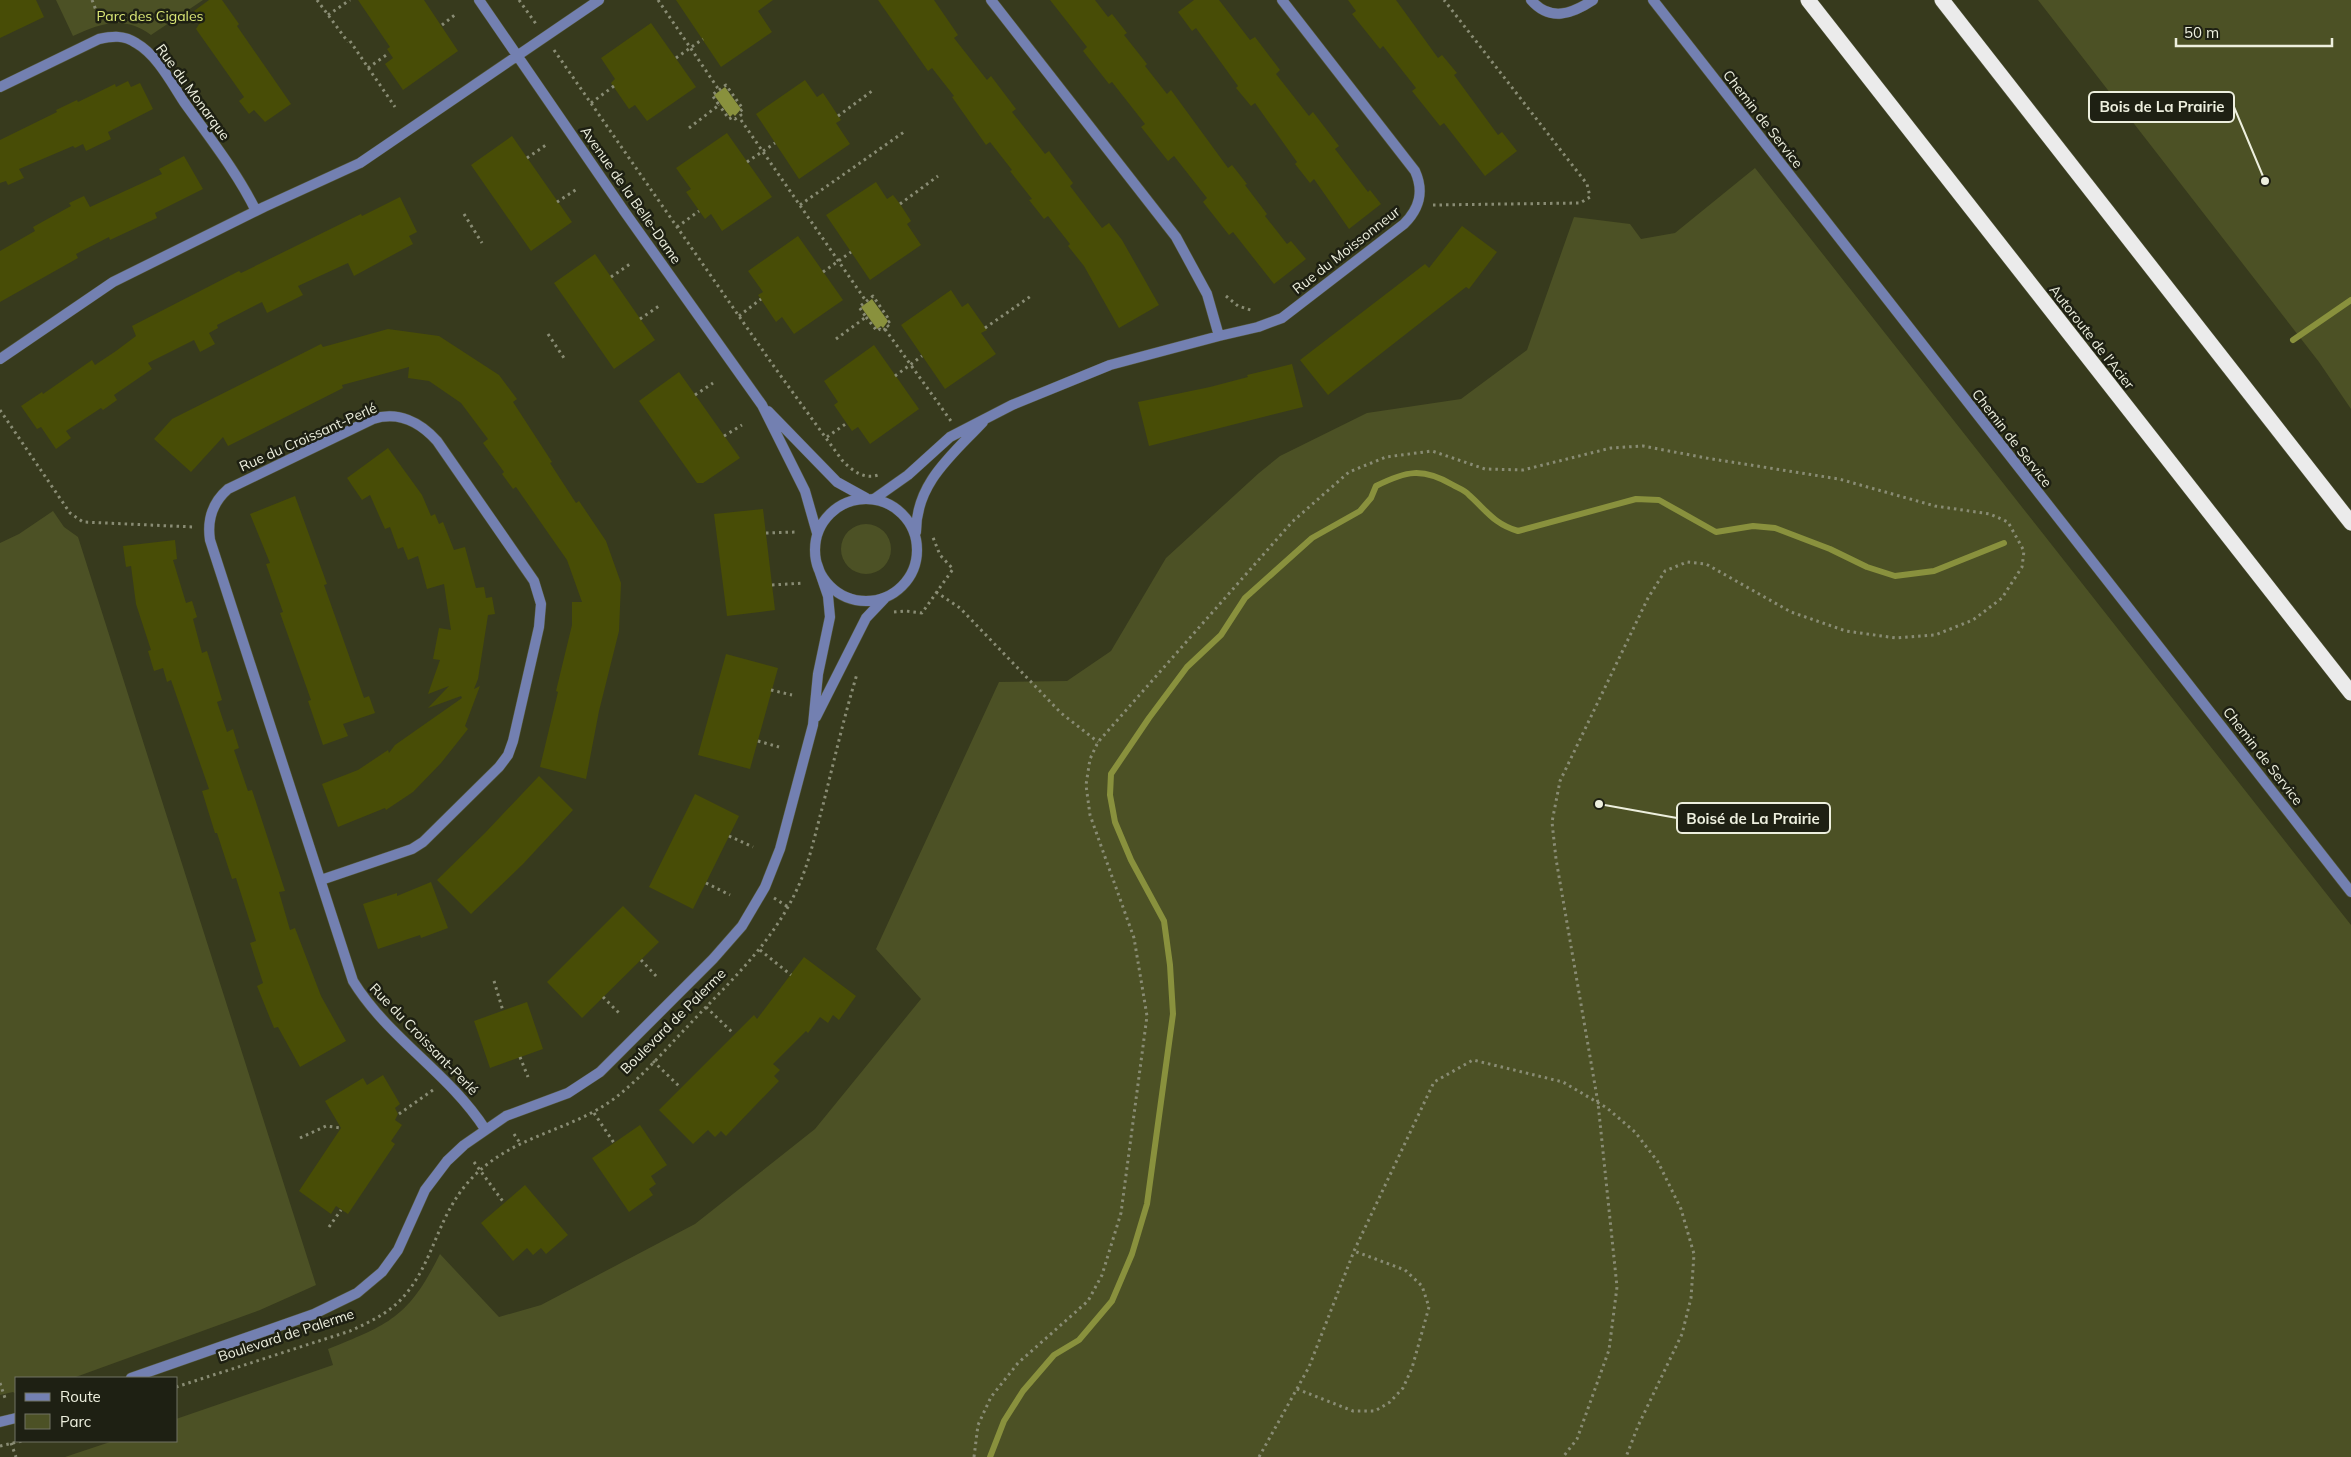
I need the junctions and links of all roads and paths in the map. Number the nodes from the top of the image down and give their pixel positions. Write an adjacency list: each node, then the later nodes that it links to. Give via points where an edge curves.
1 (92, 0): 19 (path)
2 (317, 0): 17 (path)
3 (350, 0): 17 (path)
4 (479, 0): 25 (street, Avenue de la Belle-Dame)
5 (519, 0): 18 (path)
6 (599, 0): 25 (street)
7 (658, 0): 22 (path)
8 (991, 0): 72 (street, via 1176,237 1207,294)
9 (1282, 0): 72 (street, Rue du Moissonneur, via 1416,171 1420,180 1420,198 1404,224 1282,318)
10 (1444, 0): 49 (path, via 1587,184 1590,197 1580,203)
11 (1531, 0): 12 (street, via 1543,11 1565,14)
12 (1592, 0)
13 (1653, 0): 116 (street, Chemin de Service)
14 (1808, 0): 106 (highway, Autoroute de l'Acier)
15 (1942, 0): 91 (highway)
16 (456, 14): 20 (path)
17 (328, 15): 27 (path)
18 (535, 23)
19 (101, 24)
20 (442, 25)
21 (703, 40): 22 (path)
22 (690, 48): 26 (path); 30 (path)
23 (389, 52): 27 (path)
24 (557, 54): 32 (path, Avenue de la Belle-Dame)
25 (519, 56): 50 (street, via 360,163); 81 (street, Avenue de la Belle-Dame)
26 (676, 58)
27 (368, 68): 34 (path)
28 (614, 86): 32 (path)
29 (0, 87): 50 (street, Rue du Monarque, via 99,39 112,36 129,39 144,49 166,76)
30 (719, 90): 33 (path, via 712,95); 33 (path, via 726,84 743,110 735,119 729,119)
31 (872, 91): 35 (path)
32 (591, 103): 53 (path, Avenue de la Belle-Dame)
33 (719, 105): 37 (path)
34 (395, 107)
35 (838, 116)
36 (741, 120): 41 (path)
37 (689, 128)
38 (904, 132): 48 (path)
39 (775, 143): 41 (path)
40 (546, 145): 42 (path)
41 (762, 151): 43 (path); 48 (path)
42 (527, 158)
43 (747, 162)
44 (938, 176): 47 (path)
45 (577, 189): 46 (path)
46 (558, 202)
47 (900, 204)
48 (800, 205): 56 (path)
49 (1435, 205)
50 (256, 211): 76 (street, via 113,282)
51 (700, 211): 53 (path)
52 (464, 214): 54 (path)
53 (677, 226): 66 (path, Avenue de la Belle-Dame)
54 (482, 243)
55 (851, 252): 56 (path)
56 (838, 261): 58 (path); 63 (path)
57 (630, 264): 59 (path)
58 (823, 272)
59 (611, 277)
60 (1031, 296): 69 (path)
61 (1226, 296): 65 (path, via 1238,306)
62 (761, 299): 66 (path)
63 (866, 302): 67 (path, via 859,307); 70 (path, via 873,296 890,321)
64 (659, 306): 68 (path)
65 (1254, 311)
66 (739, 316): 88 (path, Avenue de la Belle-Dame)
67 (866, 317): 70 (path, via 877,331); 73 (path)
68 (640, 319)
69 (985, 328)
70 (885, 329): 77 (path)
71 (548, 334): 75 (path)
72 (1219, 336): 84 (street, Rue du Moissonneur, via 1097,370 1035,394)
73 (836, 339)
74 (922, 356): 77 (path)
75 (564, 358)
76 (0, 359)
77 (911, 364): 78 (path); 83 (path)
78 (896, 376)
79 (713, 383): 80 (path)
80 (695, 395)
81 (762, 405): 90 (street, Avenue de la Belle-Dame, via 837,482); 96 (street, Avenue de la Belle-Dame, via 805,491)
82 (0, 410): 92 (path, via 76,519 83,522)
83 (948, 418)
84 (987, 418): 90 (street, Rue du Moissonneur, via 959,431 908,475); 97 (street, Rue du Moissonneur, via 948,458 926,489 916,515)
85 (847, 424): 88 (path)
86 (742, 425): 87 (path)
87 (724, 436)
88 (827, 437): 89 (path, Avenue de la Belle-Dame, via 850,469 862,475 875,477)
89 (882, 474)
90 (870, 499): 96 (street, via 850,501 836,508 824,519); 97 (street, via 888,503 901,512)
91 (2351, 523)
92 (195, 527)
93 (931, 529): 101 (path, via 940,555 953,569)
94 (797, 532): 95 (path)
95 (766, 533)
96 (817, 533): 98 (street)
97 (916, 539): 102 (street, via 917,552 909,577)
98 (816, 564): 102 (street, via 824,580 837,592 852,599 869,601); 108 (street, Boulevard de Palerme, via 828,596 830,617 818,674)
99 (804, 584): 100 (path)
100 (772, 585)
101 (936, 592): 103 (path, via 922,613); 110 (path, via 960,608 1061,713)
102 (886, 597): 108 (street, Boulevard de Palerme, via 869,614 856,636)
103 (890, 614)
104 (860, 666): 119 (path, Boulevard de Palerme, via 813,844)
105 (772, 690): 107 (path)
106 (2351, 694)
107 (792, 695)
108 (813, 725): 139 (street, Boulevard de Palerme, via 777,857 765,887 742,926 600,1072 568,1093 525,1108)
109 (758, 741): 111 (path)
110 (1098, 742): 135 (path, via 1292,522 1349,472 1386,457 1432,451 1485,469 1523,470 1611,448 1643,446 1839,479 1935,506 1990,514 2008,522 2024,551 2022,567 2002,598 1974,620 1936,635 1896,638 1846,631 1791,612 1706,564 1687,562 1665,571 1648,598 1560,781 1552,822); 161 (path, via 1090,759 1086,785 1090,815 1134,938 1147,1016 1122,1213 1102,1275 1088,1301 1018,1363 991,1396 978,1425)
111 (779, 747)
112 (729, 836): 113 (path)
113 (753, 847)
114 (321, 880): 114 (street, Rue du Croissant-Perlé, via 412,849 499,767 513,741 541,615 539,593 525,566 437,441 420,425 386,415 228,488 221,495 208,529); 133 (street, Rue du Croissant-Perlé, via 348,969 360,993)
115 (706, 883): 117 (path)
116 (2351, 892)
117 (730, 895)
118 (779, 901): 119 (path)
119 (788, 907): 120 (path, Boulevard de Palerme)
120 (760, 950): 122 (path); 126 (path, Boulevard de Palerme)
121 (641, 960): 123 (path)
122 (791, 975)
123 (657, 977)
124 (494, 981): 127 (path)
125 (603, 997): 128 (path)
126 (706, 1007): 129 (path); 131 (path, Boulevard de Palerme)
127 (503, 1011)
128 (620, 1014)
129 (734, 1034)
130 (520, 1057): 132 (path)
131 (653, 1061): 134 (path); 136 (path, Boulevard de Palerme, via 618,1096)
132 (528, 1077)
133 (444, 1080): 137 (path); 139 (street, Rue du Croissant-Perlé, via 470,1106)
134 (681, 1088)
135 (1598, 1103): 149 (path, via 1563,1082 1473,1060 1434,1082); 163 (path, via 1617,1287 1609,1350 1577,1439); 164 (path, via 1635,1132 1658,1162 1681,1209 1694,1254 1691,1298 1682,1334)
136 (594, 1113): 142 (path, Boulevard de Palerme); 143 (path)
137 (398, 1114)
138 (341, 1128): 141 (path, via 326,1126)
139 (485, 1129): 150 (street, Boulevard de Palerme, via 452,1157 432,1180 393,1258 363,1290 314,1314)
140 (514, 1134): 142 (path)
141 (300, 1138)
142 (520, 1143): 145 (path, Boulevard de Palerme)
143 (614, 1143)
144 (474, 1162): 145 (path)
145 (481, 1170): 146 (path); 152 (path, Boulevard de Palerme, via 455,1199 404,1297 380,1316 350,1330)
146 (504, 1204)
147 (341, 1210): 148 (path)
148 (329, 1227)
149 (1354, 1251): 153 (path, via 1309,1367); 153 (path, via 1405,1270 1422,1286 1429,1307 1412,1368 1390,1402 1375,1411 1353,1411)
150 (133, 1377)
151 (0, 1383): 154 (path)
152 (178, 1385)
153 (1297, 1389): 162 (path)
154 (5, 1398)
155 (15, 1418): 156 (street)
156 (0, 1422)
157 (16, 1442): 158 (path)
158 (11, 1443): 159 (path); 160 (path)
159 (0, 1446)
160 (16, 1457)
161 (974, 1457)
162 (1259, 1457)
163 (1563, 1457)
164 (1626, 1457)

